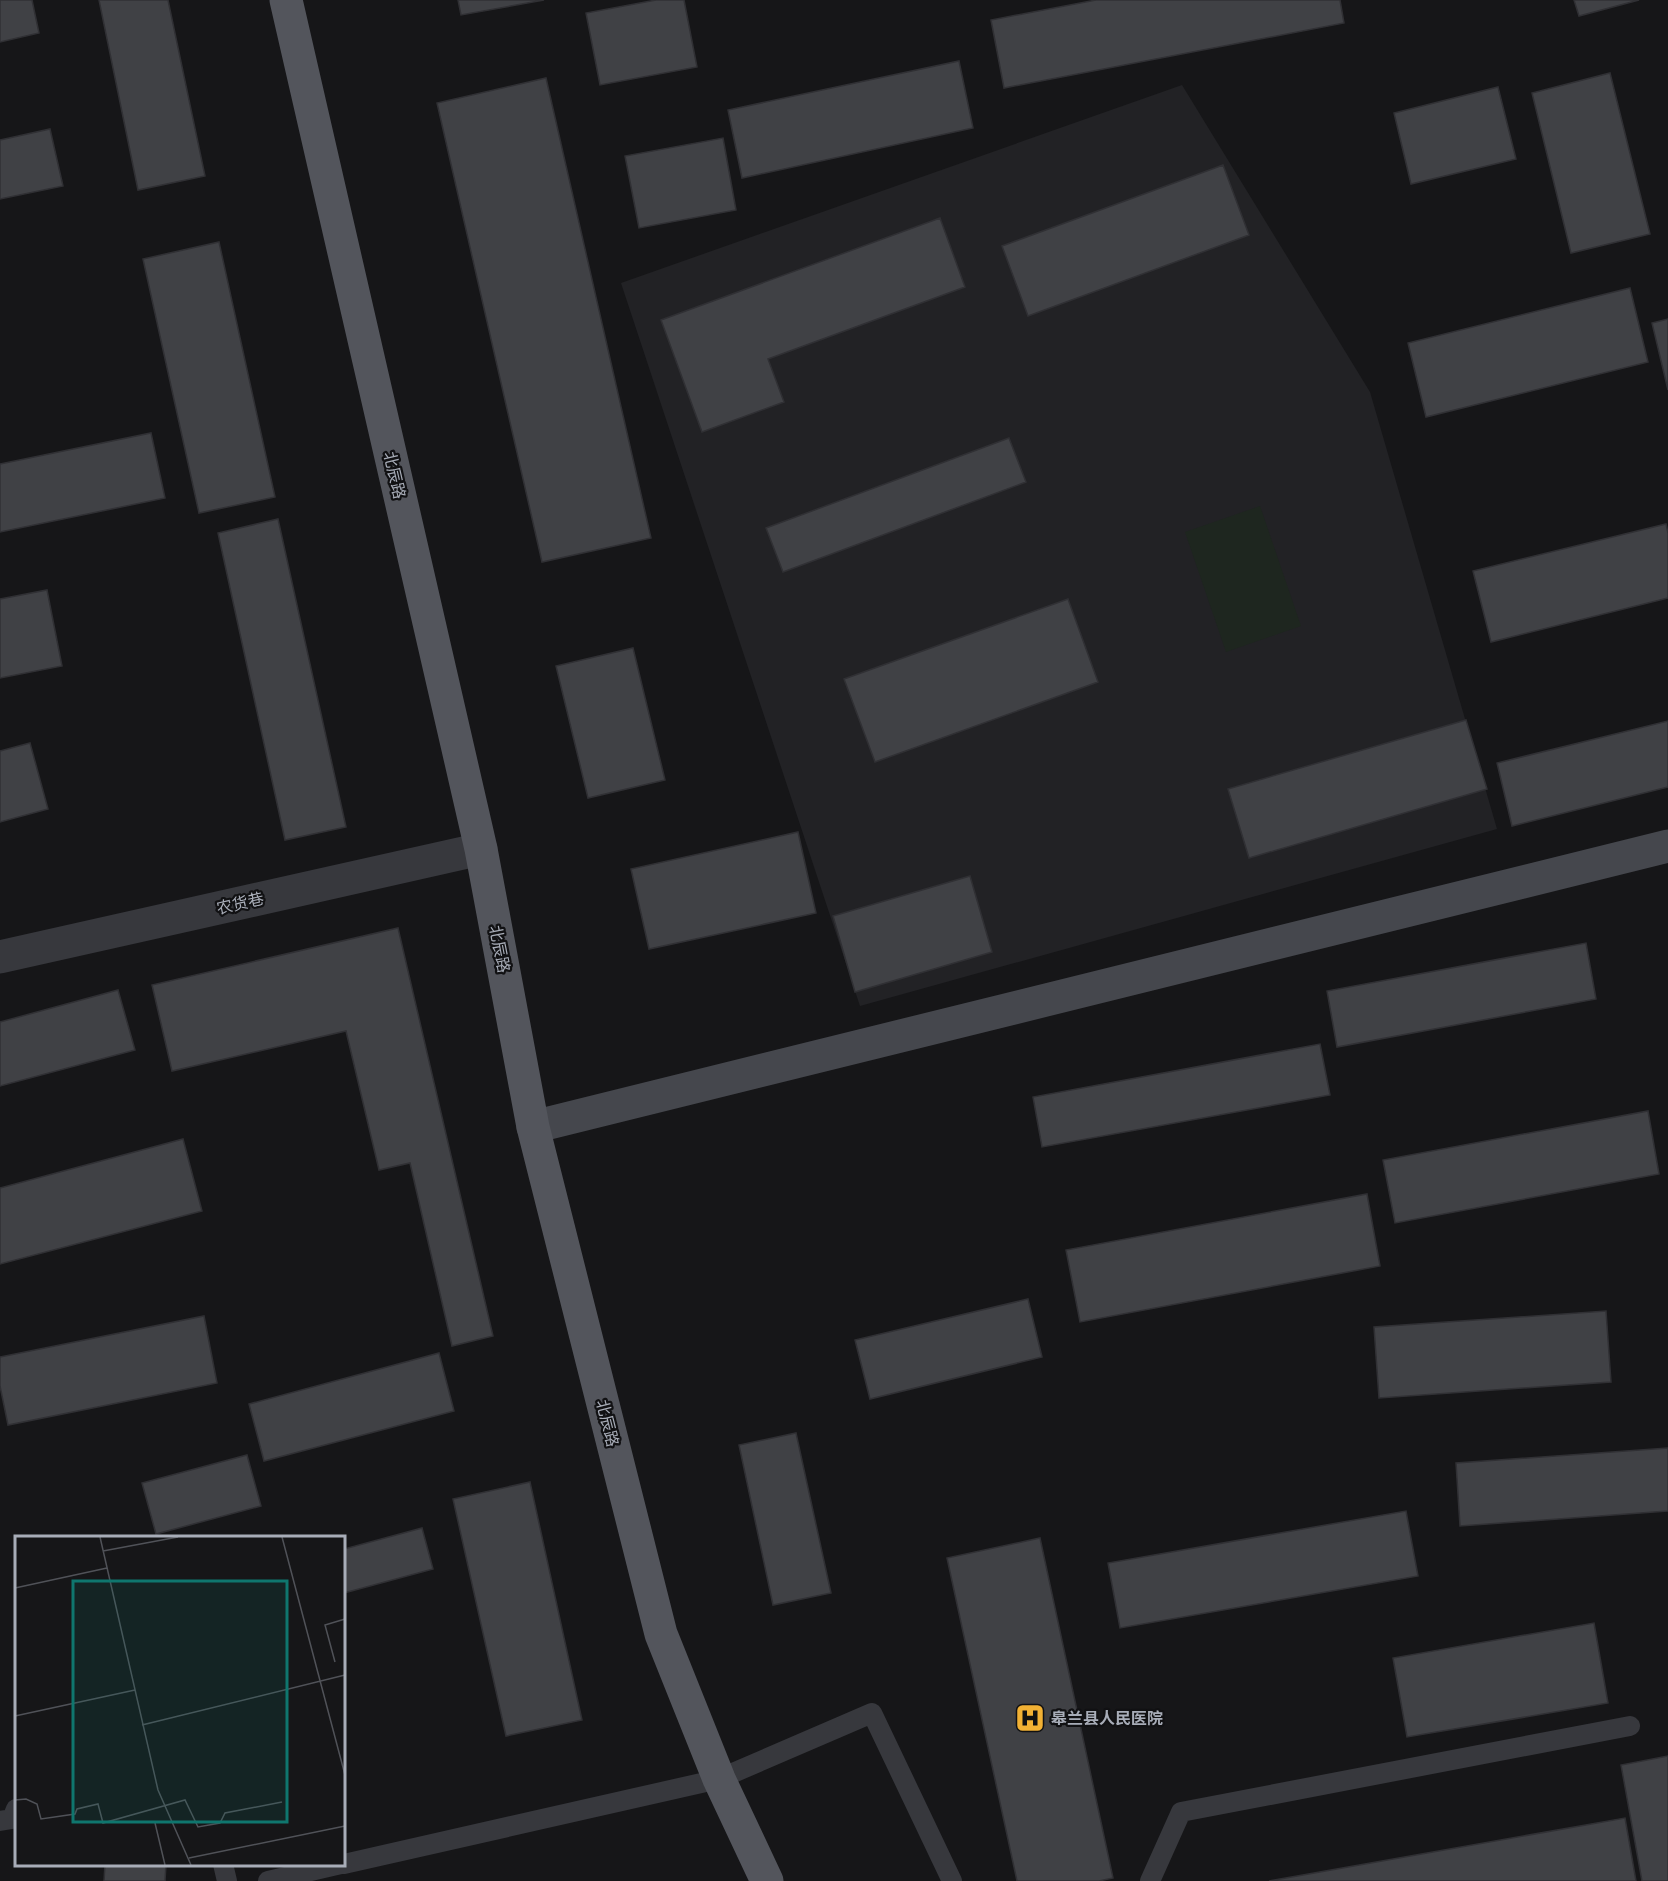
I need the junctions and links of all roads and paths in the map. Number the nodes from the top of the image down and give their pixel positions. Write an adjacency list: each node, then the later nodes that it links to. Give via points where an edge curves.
1 (286, 0): 3 (main road, 北辰路)
2 (1668, 846): 5 (street)
3 (481, 849): 4 (street, 农货巷); 5 (main road, 北辰路)
4 (0, 957)
5 (533, 1127): 7 (main road, 北辰路, via 661,1634)
6 (1630, 1726): 17 (lane, via 1180,1812)
7 (719, 1779): 10 (lane); 15 (main road, 北辰路); 16 (lane, via 872,1713)
8 (15, 1812): 9 (lane, via 12,1819)
9 (0, 1821)
10 (345, 1863)
11 (223, 1866): 13 (lane)
12 (333, 1866): 14 (lane)
13 (227, 1881)
14 (268, 1881)
15 (767, 1881)
16 (952, 1881)
17 (1150, 1881)

